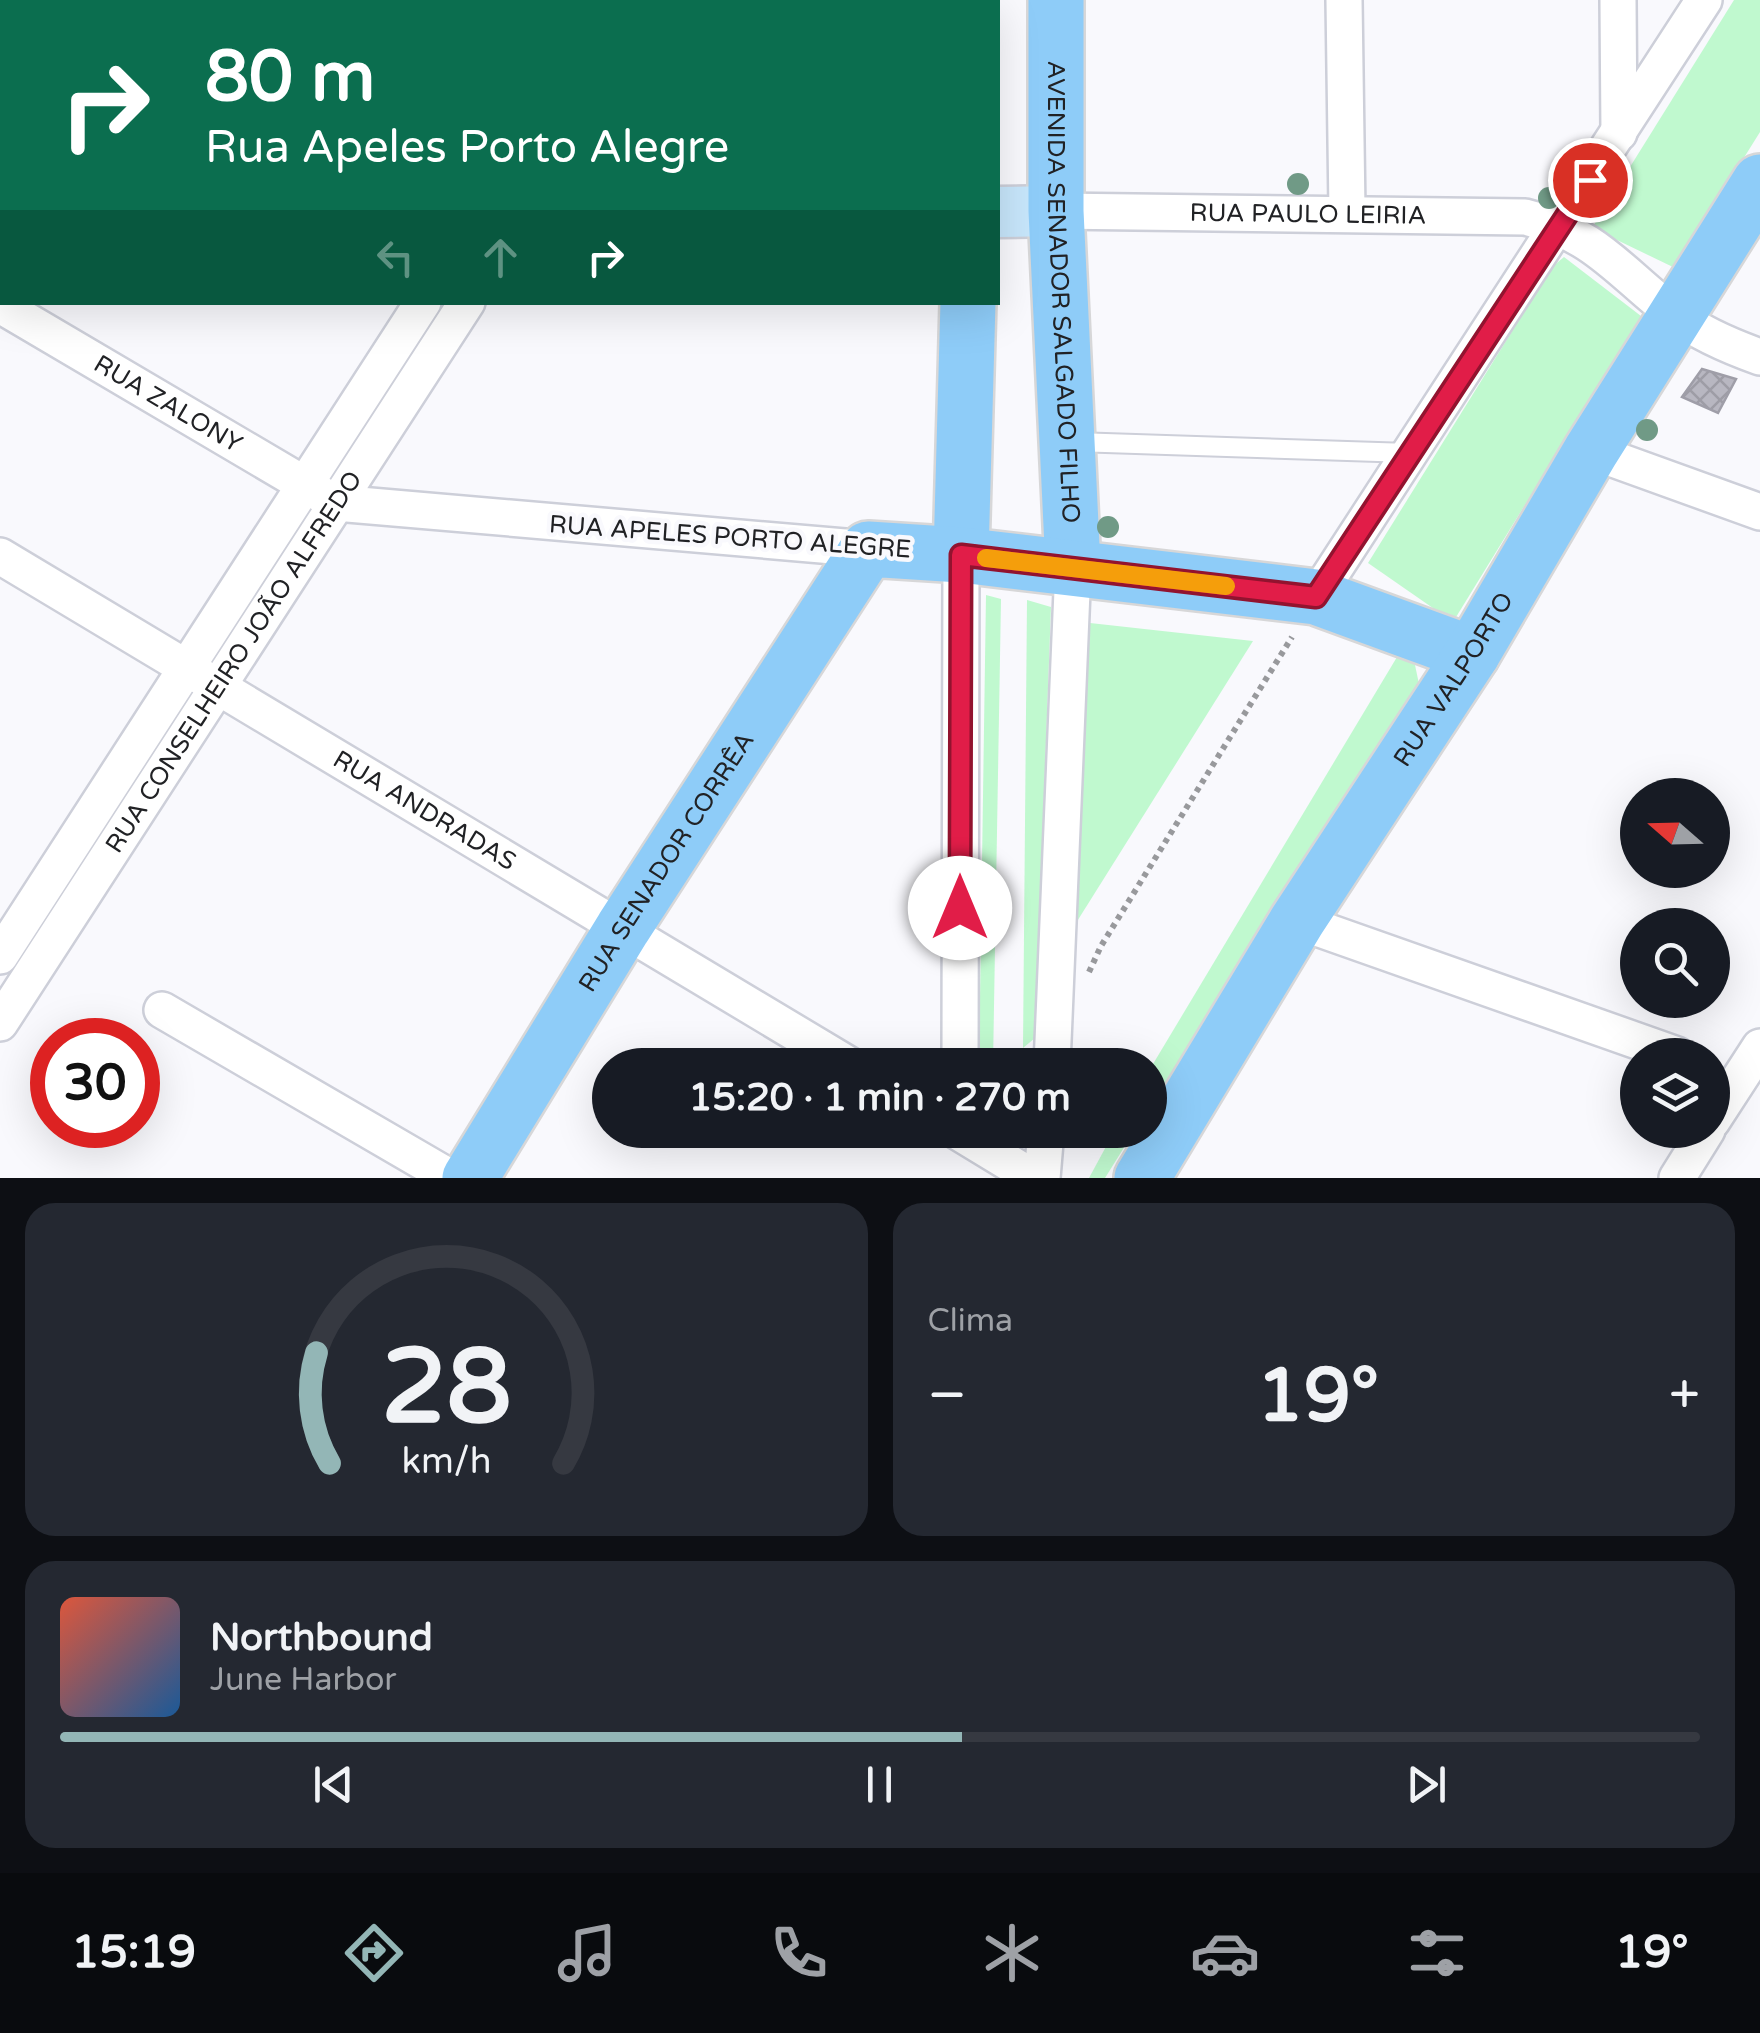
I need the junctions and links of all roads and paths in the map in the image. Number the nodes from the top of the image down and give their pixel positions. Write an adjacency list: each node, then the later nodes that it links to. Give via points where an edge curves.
1 (1056, 0): 7 (main road, AVENIDA SENADOR SALGADO FILHO)
2 (1344, 0): 8 (street)
3 (1618, 0): 5 (street)
4 (1704, 0): 5 (street)
5 (1618, 133): 10 (street)
6 (1760, 182): 15 (main road, RUA VALPORTO)
7 (1056, 211): 8 (street, RUA PAULO LEIRIA); 9 (street); 18 (main road, AVENIDA SENADOR SALGADO FILHO)
8 (1347, 211): 10 (street, RUA PAULO LEIRIA, via 1525,216)
9 (1000, 212)
10 (1562, 226): 15 (street); 20 (street)
11 (0, 305): 21 (street, RUA ZALONY)
12 (465, 305): 16 (street, RUA CONSELHEIRO JOÃO ALFREDO)
13 (968, 305): 24 (main road)
14 (415, 316): 16 (street); 21 (street, RUA CONSELHEIRO JOÃO ALFREDO)
15 (1678, 316): 17 (street); 19 (main road, RUA VALPORTO)
16 (438, 348): 21 (street, RUA CONSELHEIRO JOÃO ALFREDO)
17 (1760, 357)
18 (1069, 442): 20 (lane); 26 (main road, AVENIDA SENADOR SALGADO FILHO)
19 (1591, 452): 22 (street); 28 (main road, RUA VALPORTO)
20 (1412, 453): 27 (street)
21 (321, 495): 23 (street, RUA APELES PORTO ALEGRE); 29 (street, RUA CONSELHEIRO JOÃO ALFREDO)
22 (1760, 512)
23 (868, 548): 24 (main road, RUA APELES PORTO ALEGRE); 33 (main road, RUA SENADOR CORRÊA)
24 (961, 555): 26 (main road, RUA APELES PORTO ALEGRE); 42 (street)
25 (0, 556): 29 (street, RUA ANDRADAS)
26 (1073, 567): 27 (main road, RUA APELES PORTO ALEGRE); 43 (street, AVENIDA SENADOR SALGADO FILHO)
27 (1316, 597): 28 (main road, RUA APELES PORTO ALEGRE); 36 (path)
28 (1472, 654): 31 (main road, RUA VALPORTO)
29 (203, 677): 30 (street, RUA CONSELHEIRO JOÃO ALFREDO); 33 (street, RUA ANDRADAS)
30 (108, 824): 32 (street, RUA CONSELHEIRO JOÃO ALFREDO); 34 (street, RUA CONSELHEIRO JOÃO ALFREDO)
31 (1297, 921): 39 (street); 52 (main road, RUA VALPORTO)
32 (22, 922): 34 (street); 35 (street, RUA CONSELHEIRO JOÃO ALFREDO)
33 (624, 928): 41 (street, RUA ANDRADAS); 49 (main road, RUA SENADOR CORRÊA)
34 (52, 942): 38 (street, RUA CONSELHEIRO JOÃO ALFREDO)
35 (0, 956)
36 (1085, 982)
37 (162, 1010): 48 (street)
38 (0, 1022)
39 (1629, 1038)
40 (1760, 1047): 44 (street)
41 (821, 1048)
42 (960, 1048)
43 (1053, 1048)
44 (1738, 1076)
45 (986, 1148): 50 (street)
46 (1044, 1148): 51 (street)
47 (1696, 1148): 53 (street)
48 (451, 1178)
49 (470, 1178)
50 (1034, 1178)
51 (1042, 1178)
52 (1142, 1178)
53 (1677, 1178)

